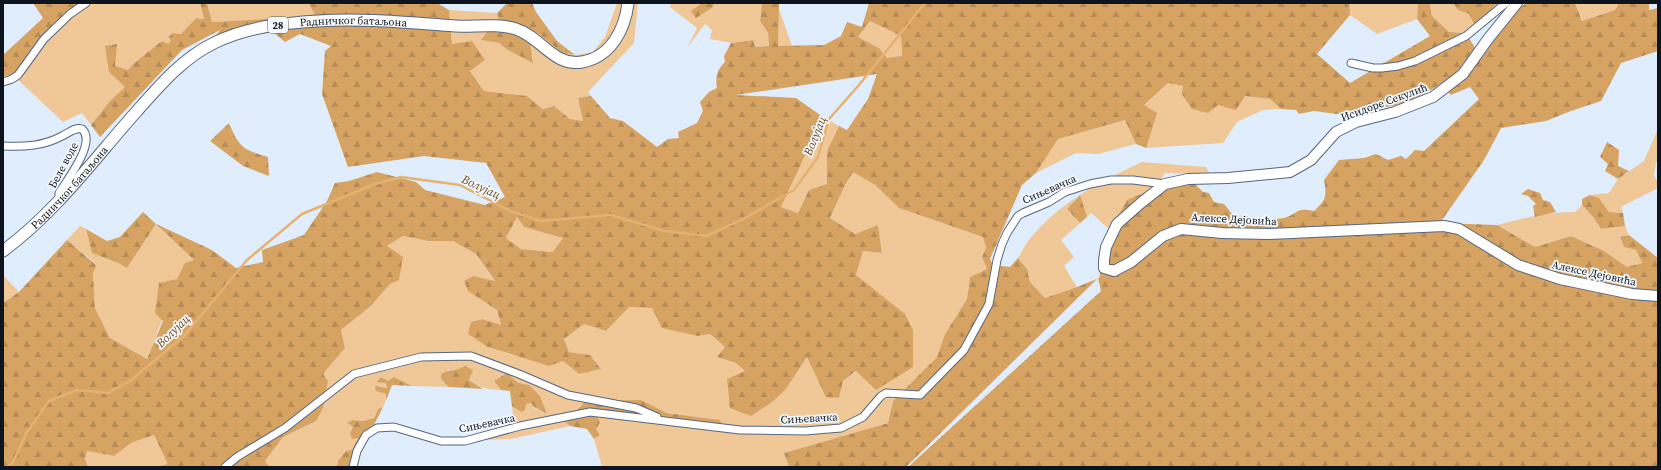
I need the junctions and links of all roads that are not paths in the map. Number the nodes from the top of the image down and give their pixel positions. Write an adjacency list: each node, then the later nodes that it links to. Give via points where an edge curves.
1 (86, 3): 6 (street, via 70,14 44,39 18,75)
2 (628, 3): 10 (main road, Радничког батаљона / 28, via 624,22 614,42 596,58 582,62 568,62 557,58 527,34 503,26 320,20 271,26 236,34 202,49 176,70 120,130)
3 (1506, 3): 5 (street, via 1466,36 1415,61 1382,68)
4 (1517, 3): 7 (street, Исидоре Секулић, via 1463,74 1433,97 1395,112 1356,122)
5 (1351, 63)
6 (3, 82)
7 (1336, 132): 9 (street, Алексе Дејовића, via 1311,160 1290,172 1188,179)
8 (3, 146): 10 (street, Беле воде, via 45,144 78,128 85,132 87,145 59,193)
9 (1165, 184): 12 (street, Алексе Дејовића, via 1117,224 1106,247 1104,268 1114,271 1131,262 1162,236 1181,229 1268,234 1444,226 1459,229 1518,265 1560,280 1632,294); 13 (street, Сињевачка, via 1133,180 1097,182 1065,192 1018,216 1002,244 989,304 964,350 920,395 886,393 862,417 841,428 805,431 740,430)
10 (60, 201): 11 (main road, Радничког батаљона / 28)
11 (3, 251)
12 (1658, 296)
13 (665, 420): 14 (street, via 636,408 568,395 471,356 421,358 354,374 285,428); 15 (street, Сињевачка, via 590,412 465,440 441,441 394,427 378,428 366,434 357,451)
14 (225, 467)
15 (353, 467)

